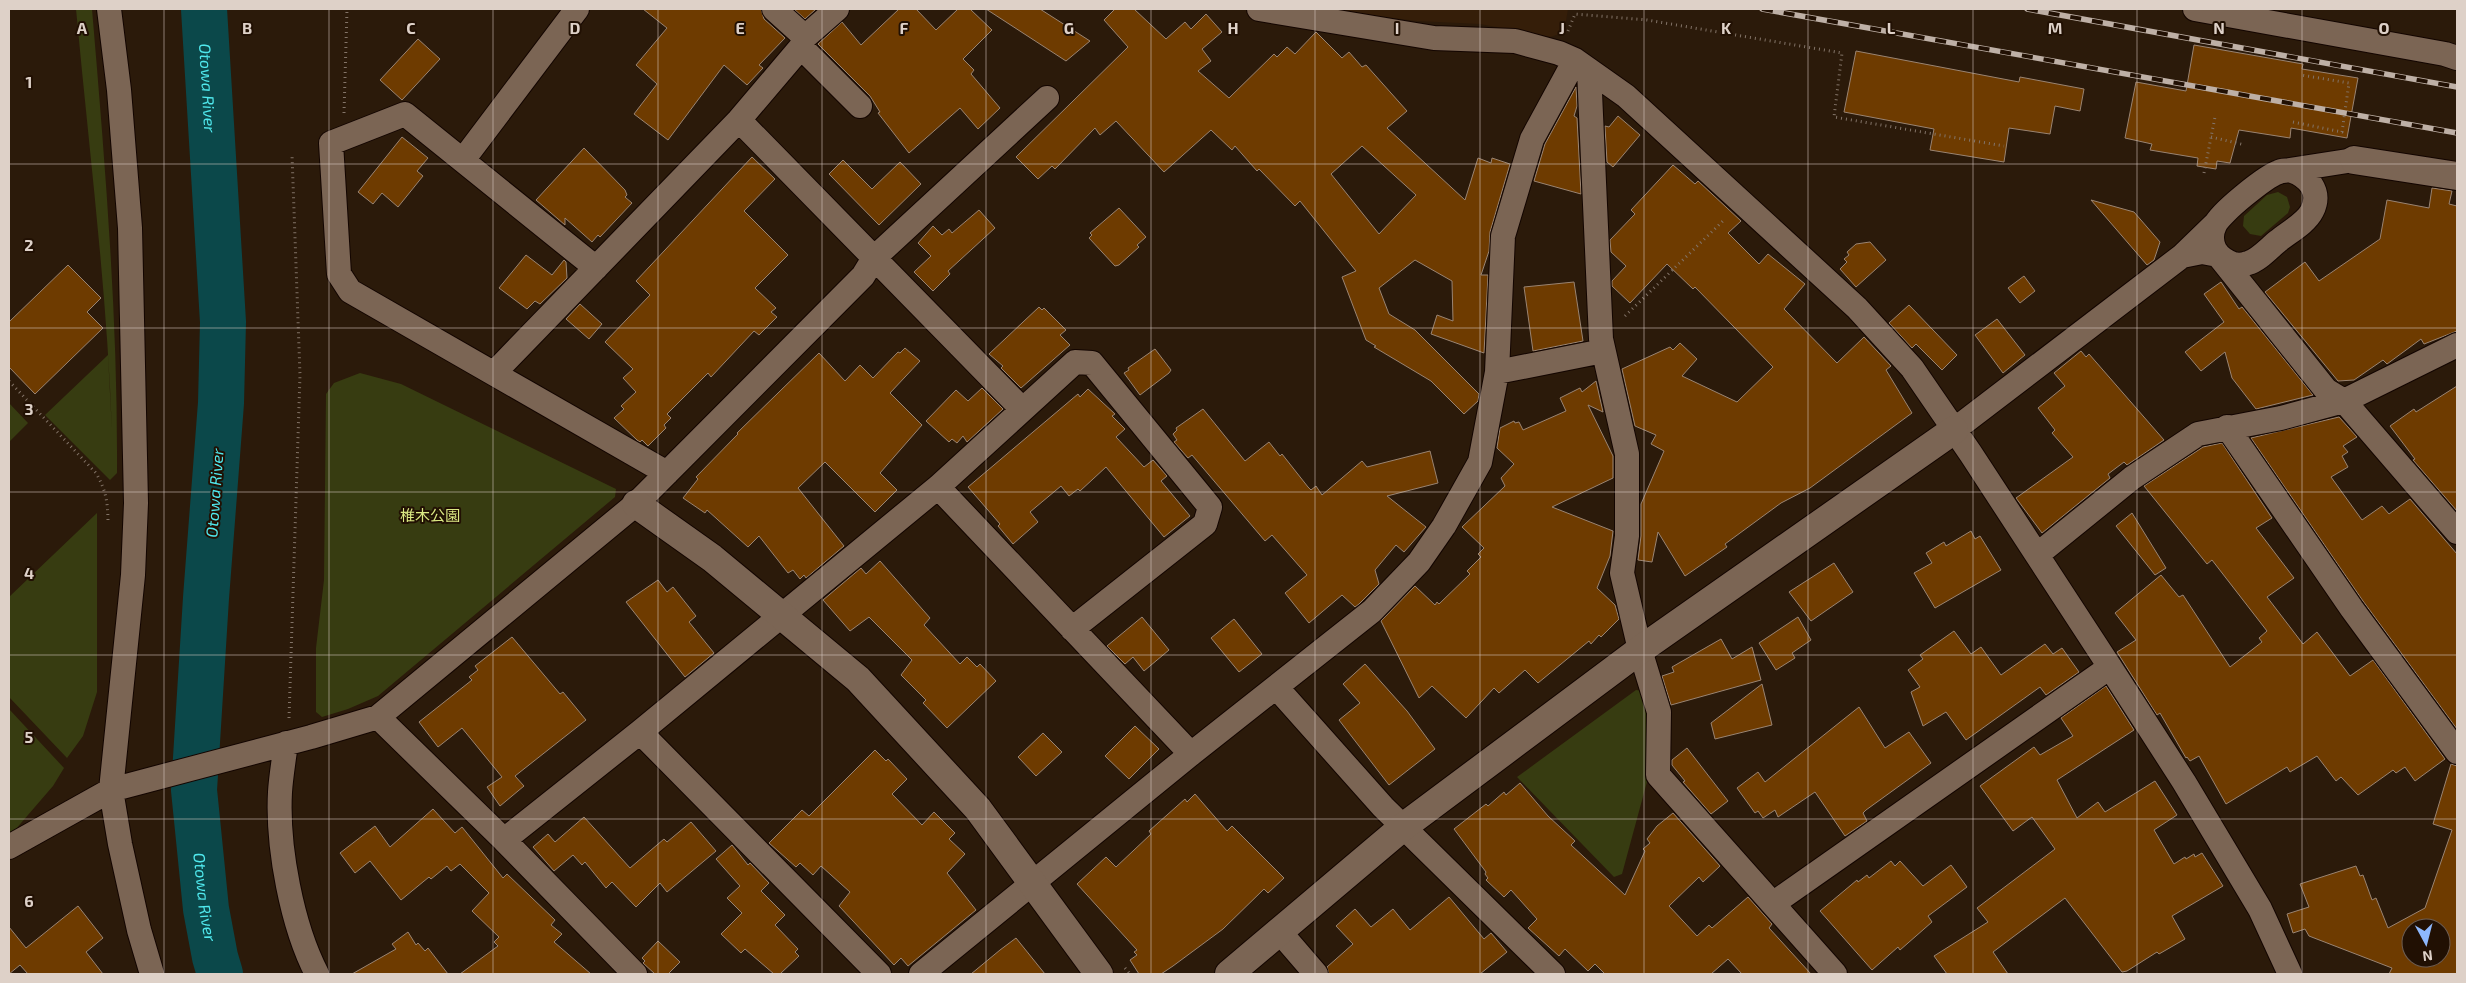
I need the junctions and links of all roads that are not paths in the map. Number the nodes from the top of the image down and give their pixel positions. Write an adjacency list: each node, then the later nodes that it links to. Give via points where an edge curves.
1 (109, 9): 48 (street, via 130,228 136,503)
2 (774, 9): 7 (street)
3 (838, 9): 7 (street)
4 (1259, 9): 9 (street, via 1434,38 1515,41)
5 (2196, 9): 8 (street)
6 (574, 10): 13 (street)
7 (803, 42): 11 (street); 12 (street)
8 (2457, 58)
9 (1574, 61): 25 (street); 28 (street, via 1532,139 1503,236); 32 (street, via 1626,96 1857,308 1912,368)
10 (1047, 98): 21 (street)
11 (860, 106)
12 (739, 120): 21 (street); 23 (street)
13 (463, 160): 23 (street); 27 (street, via 405,114 331,144 339,274 350,291)
14 (2342, 161): 15 (street); 16 (street); 17 (street, via 2319,179)
15 (2280, 171): 17 (street, via 2296,172 2309,180); 18 (street, via 2222,215)
16 (2457, 176)
17 (2315, 201): 22 (street, via 2305,220)
18 (2215, 224): 19 (street, via 2212,245); 20 (street)
19 (2218, 254): 20 (street, via 2202,252); 22 (street, via 2226,262 2236,265); 24 (street)
20 (2182, 256): 32 (street)
21 (874, 258): 30 (street); 33 (street, via 862,276)
22 (2257, 259): 24 (street)
23 (596, 268): 27 (street)
24 (2237, 277): 29 (street, via 2326,390)
25 (1602, 345): 28 (street); 40 (street, via 1627,454 1622,573)
26 (2457, 345): 29 (street)
27 (494, 372): 33 (street)
28 (1497, 372): 42 (street, via 1480,462 1444,526 1419,562 1372,611)
29 (2344, 402): 31 (street, via 2282,418); 36 (street)
30 (1022, 410): 34 (street); 39 (street, via 1075,362 1092,363 1210,507 1205,524)
31 (2228, 427): 37 (street, via 2198,434 2132,478); 46 (street, via 2352,609)
32 (1954, 430): 37 (street); 40 (street)
33 (667, 473): 35 (street)
34 (938, 487): 38 (street); 39 (street)
35 (636, 504): 38 (street, via 712,558); 43 (street)
36 (2457, 532)
37 (2037, 555): 41 (street)
38 (783, 615): 44 (street); 52 (street, via 858,679 929,754 978,809)
39 (1072, 629): 47 (street)
40 (1640, 650): 49 (street); 53 (street, via 1659,712 1658,775)
41 (2110, 667): 53 (street); 65 (street, via 2260,909)
42 (1277, 688): 47 (street); 49 (street)
43 (378, 717): 45 (street); 50 (street)
44 (640, 732): 50 (street); 58 (street)
45 (282, 744): 48 (street); 56 (street, via 282,842 299,933)
46 (2457, 752)
47 (1191, 754): 52 (street)
48 (118, 787): 51 (street); 55 (street, via 120,844)
49 (1403, 827): 54 (street); 63 (street)
50 (504, 840): 57 (street)
51 (9, 847)
52 (1034, 884): 59 (street); 60 (street)
53 (1774, 903): 64 (street)
54 (1279, 932): 61 (street); 62 (street)
55 (152, 974)
56 (317, 974)
57 (636, 974)
58 (879, 974)
59 (921, 974)
60 (1099, 974)
61 (1229, 974)
62 (1316, 974)
63 (1553, 974)
64 (1835, 974)
65 (2290, 974)

